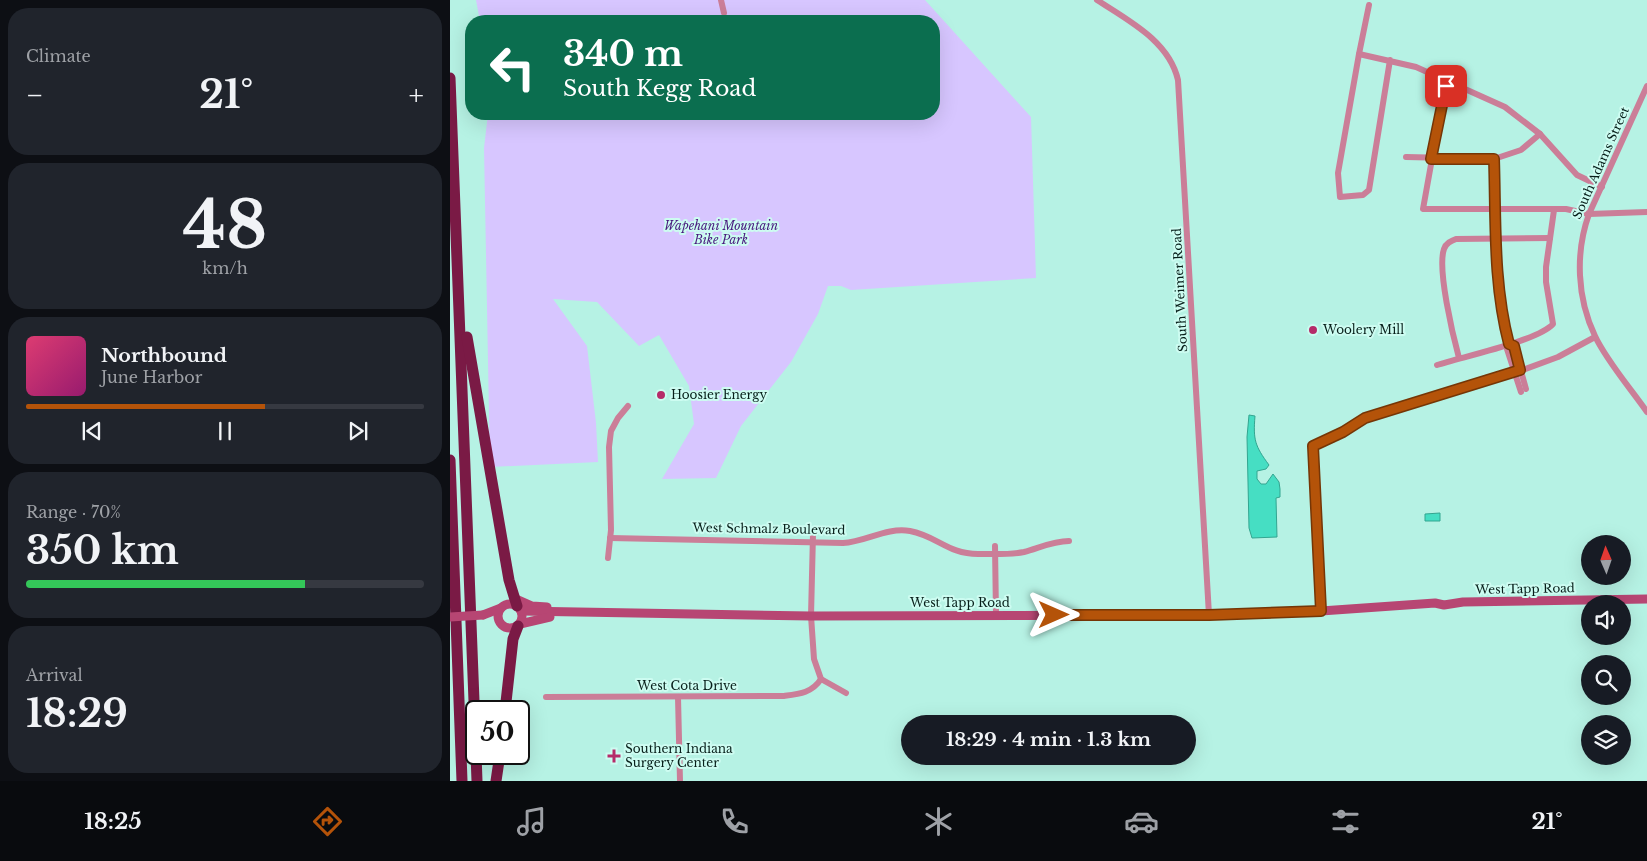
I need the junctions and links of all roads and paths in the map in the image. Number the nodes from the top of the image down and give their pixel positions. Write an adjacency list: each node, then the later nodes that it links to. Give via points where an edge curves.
1 (721, 0): 4 (street)
2 (1097, 0): 44 (street, South Weimer Road, via 1161,46 1174,68 1179,88)
3 (1369, 5): 5 (street)
4 (724, 13)
5 (1359, 54): 6 (street); 6 (street, via 1338,173 1340,197 1363,195 1369,190)
6 (1390, 60): 8 (street, via 1416,67)
7 (450, 78): 19 (highway)
8 (1446, 81): 10 (street, via 1505,107); 12 (street)
9 (1647, 86): 14 (street, South Adams Street)
10 (1540, 134): 13 (street, via 1521,150); 14 (street, via 1577,175)
11 (1406, 157): 12 (street)
12 (1431, 159): 13 (street); 15 (street, via 1422,209)
13 (1494, 159): 15 (street)
14 (1602, 187): 18 (street, South Adams Street)
15 (1496, 210): 16 (street); 21 (street)
16 (1554, 210): 18 (street); 20 (street)
17 (1647, 212): 18 (street)
18 (1589, 214): 22 (street, South Adams Street, via 1581,248 1581,286)
19 (456, 223): 38 (highway, via 472,377); 53 (highway)
20 (1550, 238): 21 (street); 23 (street, via 1546,282 1553,324 1549,330)
21 (1496, 240): 23 (street, via 1501,314); 24 (street, via 1456,239 1450,241 1444,251 1449,317)
22 (1595, 336): 26 (street, via 1558,357); 29 (street, South Adams Street)
23 (1509, 344): 24 (street); 26 (street, via 1507,349)
24 (1459, 358): 25 (street)
25 (1436, 365)
26 (1517, 371): 27 (street); 40 (street, via 1365,418 1313,446)
27 (1524, 391)
28 (628, 406): 31 (street, via 611,431)
29 (1647, 412)
30 (450, 460): 57 (highway)
31 (610, 538): 32 (street, West Schmalz Boulevard); 36 (street)
32 (812, 538): 35 (street, West Schmalz Boulevard, via 850,542 887,532 906,531 922,535 956,552); 45 (street)
33 (1069, 541): 35 (street, West Schmalz Boulevard, via 1018,553)
34 (995, 546): 35 (street)
35 (995, 554): 43 (street)
36 (608, 558)
37 (1647, 599): 40 (main road, West Tapp Road, via 1441,600)
38 (518, 605): 39 (main road, via 508,604); 41 (main road, West Tapp Road); 41 (main road); 48 (main road)
39 (501, 608): 42 (main road); 47 (main road, via 498,614)
40 (1321, 611): 44 (main road, West Tapp Road)
41 (605, 612): 45 (main road, West Tapp Road); 48 (main road, West Tapp Road, via 536,619)
42 (483, 615): 46 (main road, bridge); 47 (main road)
43 (996, 615): 44 (main road, West Tapp Road); 45 (main road, West Tapp Road)
44 (1209, 615)
45 (811, 616): 49 (street, via 814,660)
46 (450, 617)
47 (500, 625): 48 (main road, via 511,629)
48 (519, 625): 54 (highway, via 513,639)
49 (821, 679): 50 (street); 52 (street, West Cota Drive, via 815,688 790,695)
50 (846, 693)
51 (546, 697): 52 (street, West Cota Drive)
52 (678, 697): 60 (street)
53 (474, 700)
54 (507, 700)
55 (476, 765): 58 (highway)
56 (498, 765): 59 (highway)
57 (462, 781)
58 (477, 781)
59 (496, 781)
60 (680, 781)

